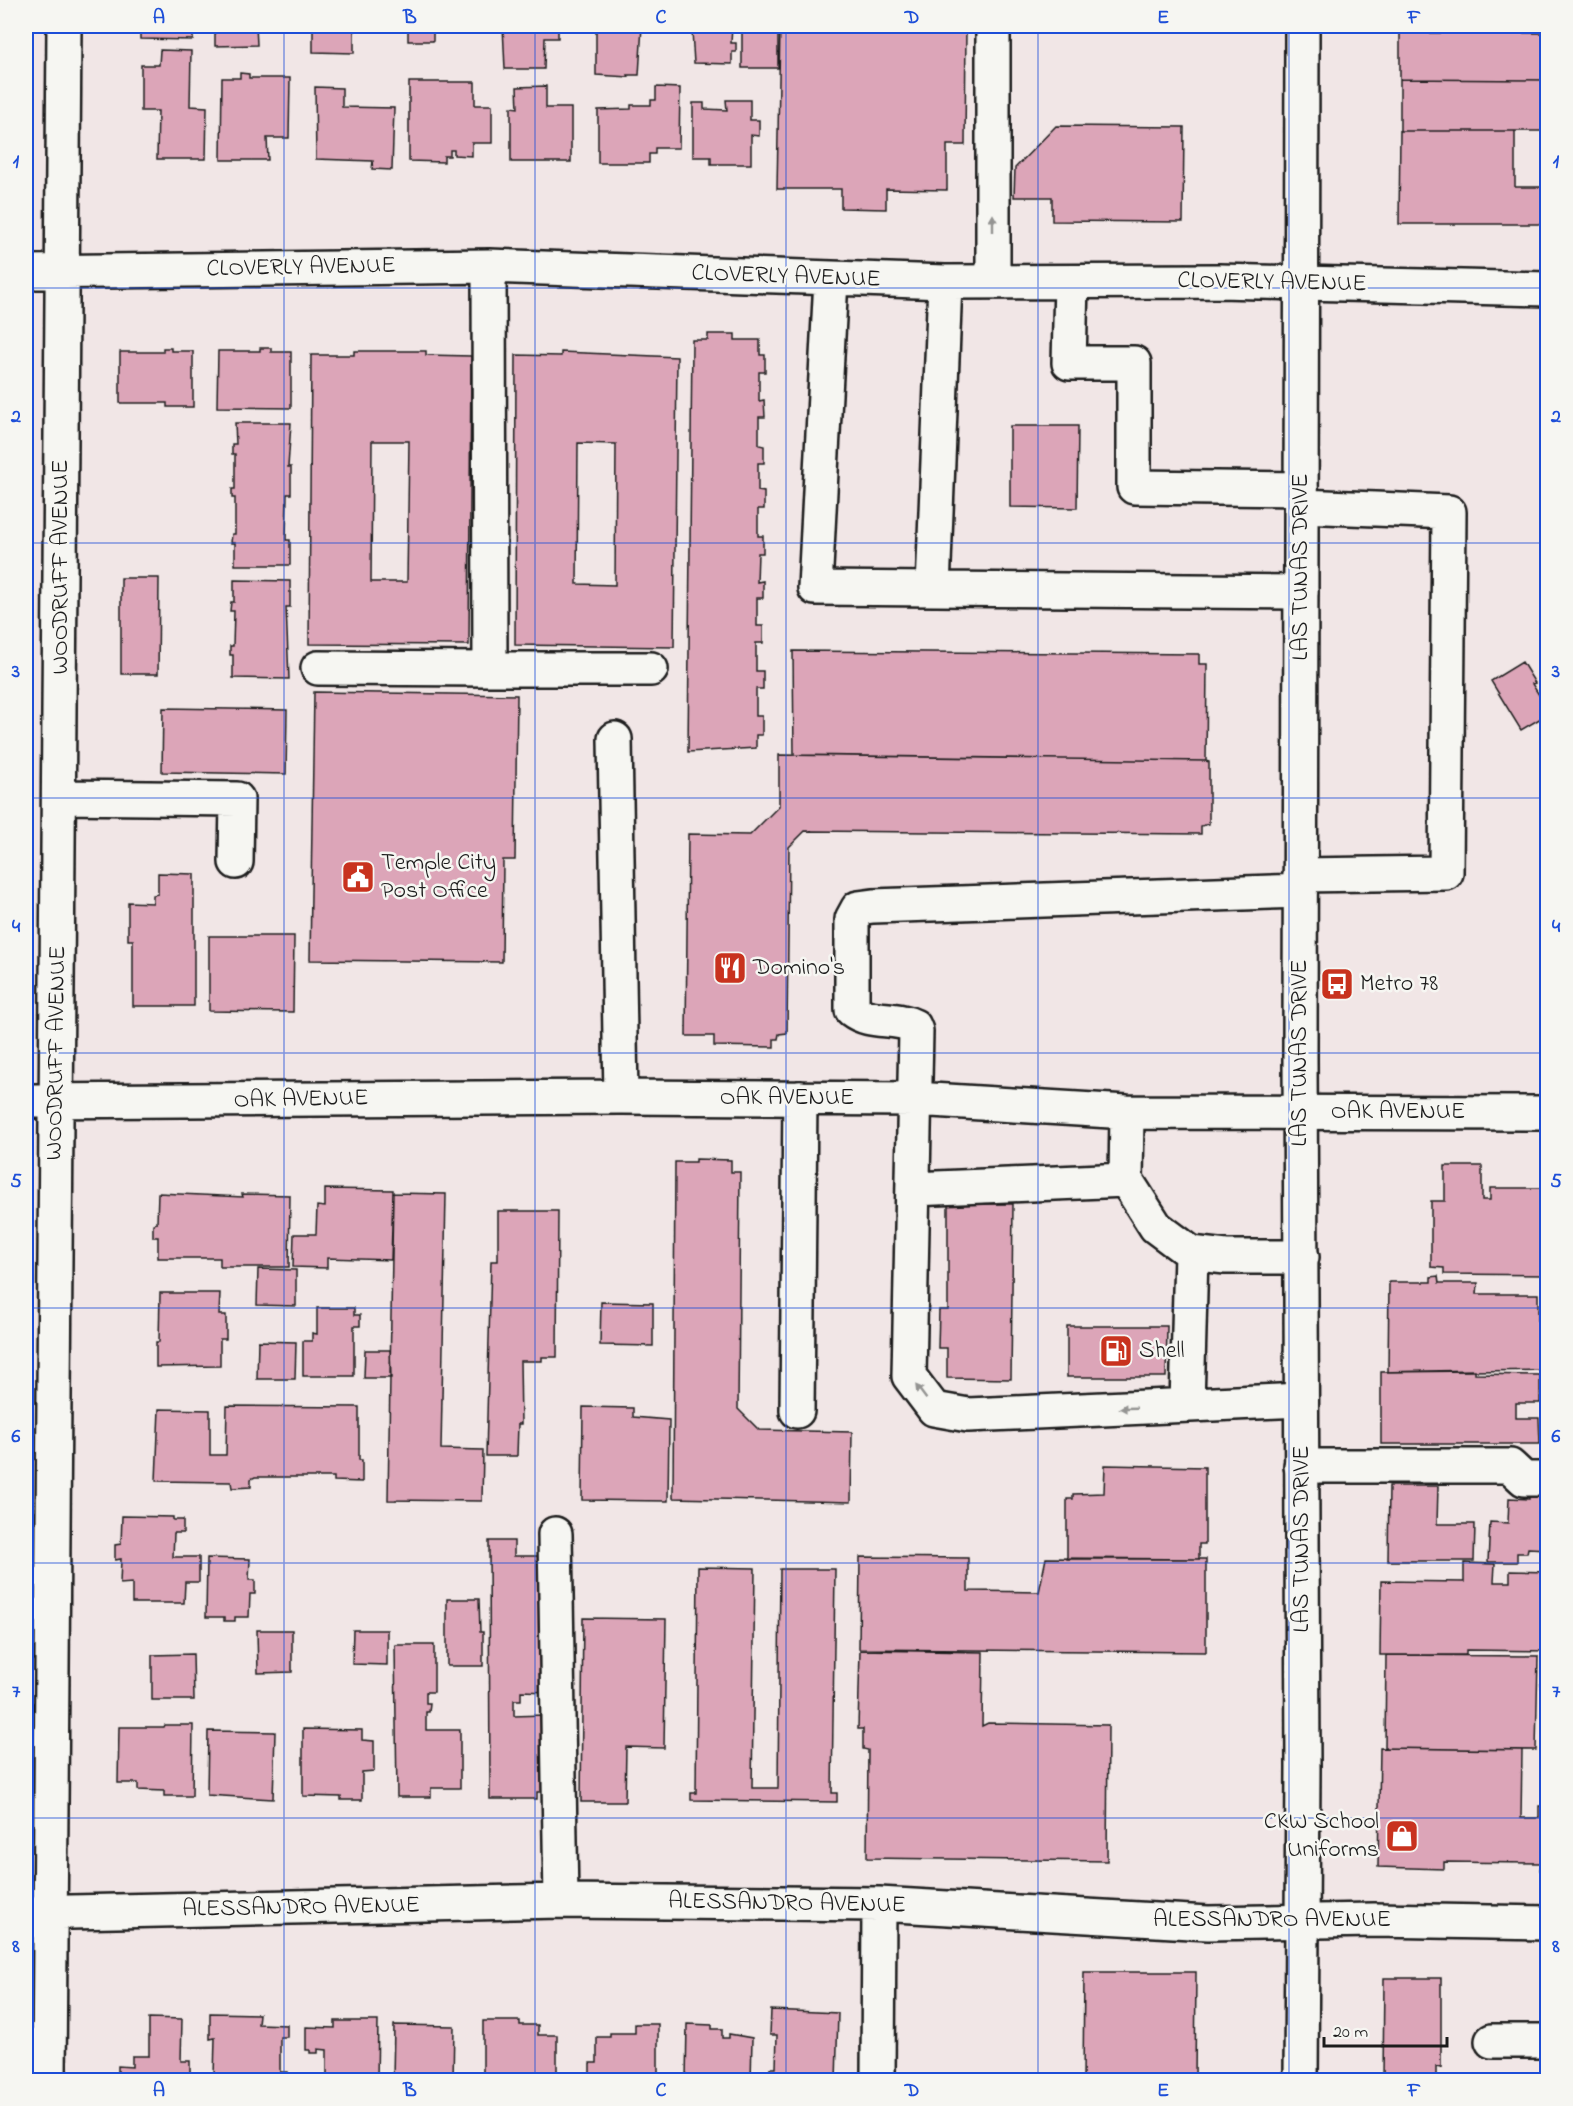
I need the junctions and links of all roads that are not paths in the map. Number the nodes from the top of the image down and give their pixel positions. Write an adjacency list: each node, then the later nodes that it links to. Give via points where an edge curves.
1 (64, 26): 6 (street, WOODRUFF AVENUE)
2 (993, 26): 9 (street, one-way to 2)
3 (1302, 26): 10 (street, LAS TUNAS DRIVE)
4 (489, 266): 6 (street, CLOVERLY AVENUE); 7 (street, CLOVERLY AVENUE); 17 (street)
5 (26, 272): 6 (street, CLOVERLY AVENUE)
6 (61, 272): 20 (street, WOODRUFF AVENUE)
7 (831, 279): 8 (street, CLOVERLY AVENUE); 14 (street, via 816,588)
8 (945, 282): 9 (street, CLOVERLY AVENUE); 14 (street)
9 (993, 282): 11 (street, CLOVERLY AVENUE)
10 (1301, 282): 11 (street, CLOVERLY AVENUE); 12 (street, CLOVERLY AVENUE); 13 (street, LAS TUNAS DRIVE)
11 (1071, 283): 13 (street, via 1069,363 1134,363 1134,487)
12 (1548, 289)
13 (1301, 497): 15 (street, LAS TUNAS DRIVE); 22 (street, via 1449,512 1446,873)
14 (933, 589): 15 (street)
15 (1301, 592): 22 (street, LAS TUNAS DRIVE)
16 (318, 668): 17 (street)
17 (490, 669): 18 (street)
18 (651, 669)
19 (615, 739): 23 (street)
20 (60, 797): 21 (street, via 237,799); 26 (street, WOODRUFF AVENUE)
21 (236, 862)
22 (1300, 883): 25 (street, via 858,908 852,919 852,1010 865,1018 905,1021 914,1026); 28 (street, LAS TUNAS DRIVE)
23 (621, 1097): 24 (street, OAK AVENUE); 26 (street, OAK AVENUE)
24 (800, 1098): 25 (street, OAK AVENUE); 36 (street)
25 (915, 1099): 27 (street, OAK AVENUE); 31 (street)
26 (41, 1102): 44 (street, WOODRUFF AVENUE)
27 (1126, 1112): 28 (street, OAK AVENUE); 30 (street)
28 (1300, 1112): 29 (street, OAK AVENUE); 33 (street, LAS TUNAS DRIVE)
29 (1548, 1113)
30 (1126, 1180): 31 (street); 32 (street, via 1156,1227)
31 (913, 1189): 35 (street, one-way to 31, via 968,1415 934,1409 909,1376)
32 (1191, 1253): 33 (street); 35 (street)
33 (1302, 1257): 34 (street, LAS TUNAS DRIVE)
34 (1301, 1400): 35 (street); 38 (street, LAS TUNAS DRIVE)
35 (1187, 1405)
36 (797, 1411)
37 (1548, 1456): 39 (street, via 1530,1456)
38 (1301, 1466): 39 (street); 45 (street, LAS TUNAS DRIVE)
39 (1510, 1466): 40 (street, via 1524,1479)
40 (1548, 1479)
41 (555, 1534): 42 (street)
42 (561, 1901): 43 (street, ALESSANDRO AVENUE); 44 (street, ALESSANDRO AVENUE)
43 (879, 1904): 45 (street, ALESSANDRO AVENUE, via 1208,1923); 50 (street)
44 (38, 1913): 49 (street, WOODRUFF AVENUE)
45 (1302, 1921): 46 (street, ALESSANDRO AVENUE); 51 (street, LAS TUNAS DRIVE)
46 (1548, 1923)
47 (1492, 2041): 48 (street)
48 (1548, 2041)
49 (49, 2080)
50 (878, 2080)
51 (1300, 2080)

